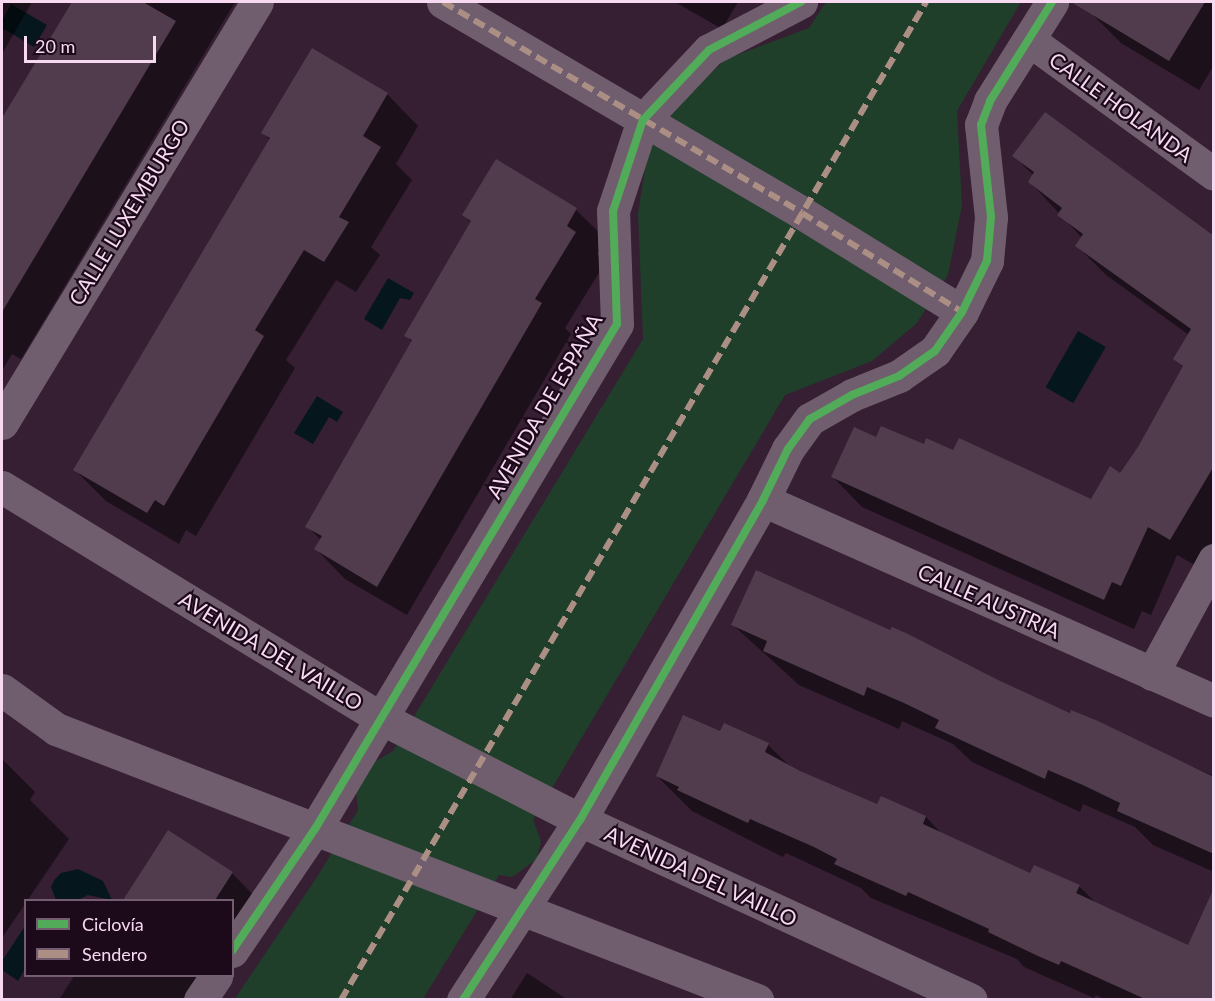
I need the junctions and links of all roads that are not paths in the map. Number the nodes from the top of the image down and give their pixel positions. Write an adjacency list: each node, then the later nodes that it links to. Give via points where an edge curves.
1 (257, 2): 9 (street, CALLE LUXEMBURGO)
2 (443, 2): 6 (street)
3 (801, 2): 6 (street, AVENIDA DE ESPAÑA, via 710,50)
4 (1052, 2): 5 (street)
5 (1029, 40): 7 (street, CALLE HOLANDA); 8 (street, via 990,101 981,125 991,216 987,261)
6 (643, 120): 8 (street); 16 (street, AVENIDA DE ESPAÑA, via 613,211 617,324)
7 (1214, 174)
8 (962, 312): 11 (street, via 935,351 899,376 852,395 810,419 788,449)
9 (2, 423)
10 (2, 487): 16 (street, AVENIDA DEL VAILLO)
11 (764, 500): 13 (street, CALLE AUSTRIA); 17 (street)
12 (1214, 560): 13 (street)
13 (1152, 674): 15 (street, CALLE AUSTRIA)
14 (2, 690): 18 (street, via 56,729)
15 (1214, 702)
16 (379, 717): 17 (street, AVENIDA DEL VAILLO); 18 (street, AVENIDA DE ESPAÑA)
17 (580, 820): 19 (street); 25 (street, AVENIDA DEL VAILLO)
18 (315, 829): 19 (street); 20 (street, AVENIDA DE ESPAÑA)
19 (521, 907): 23 (street); 24 (street)
20 (234, 948)
21 (215, 977): 22 (street)
22 (200, 999)
23 (463, 999)
24 (757, 999)
25 (971, 999)

